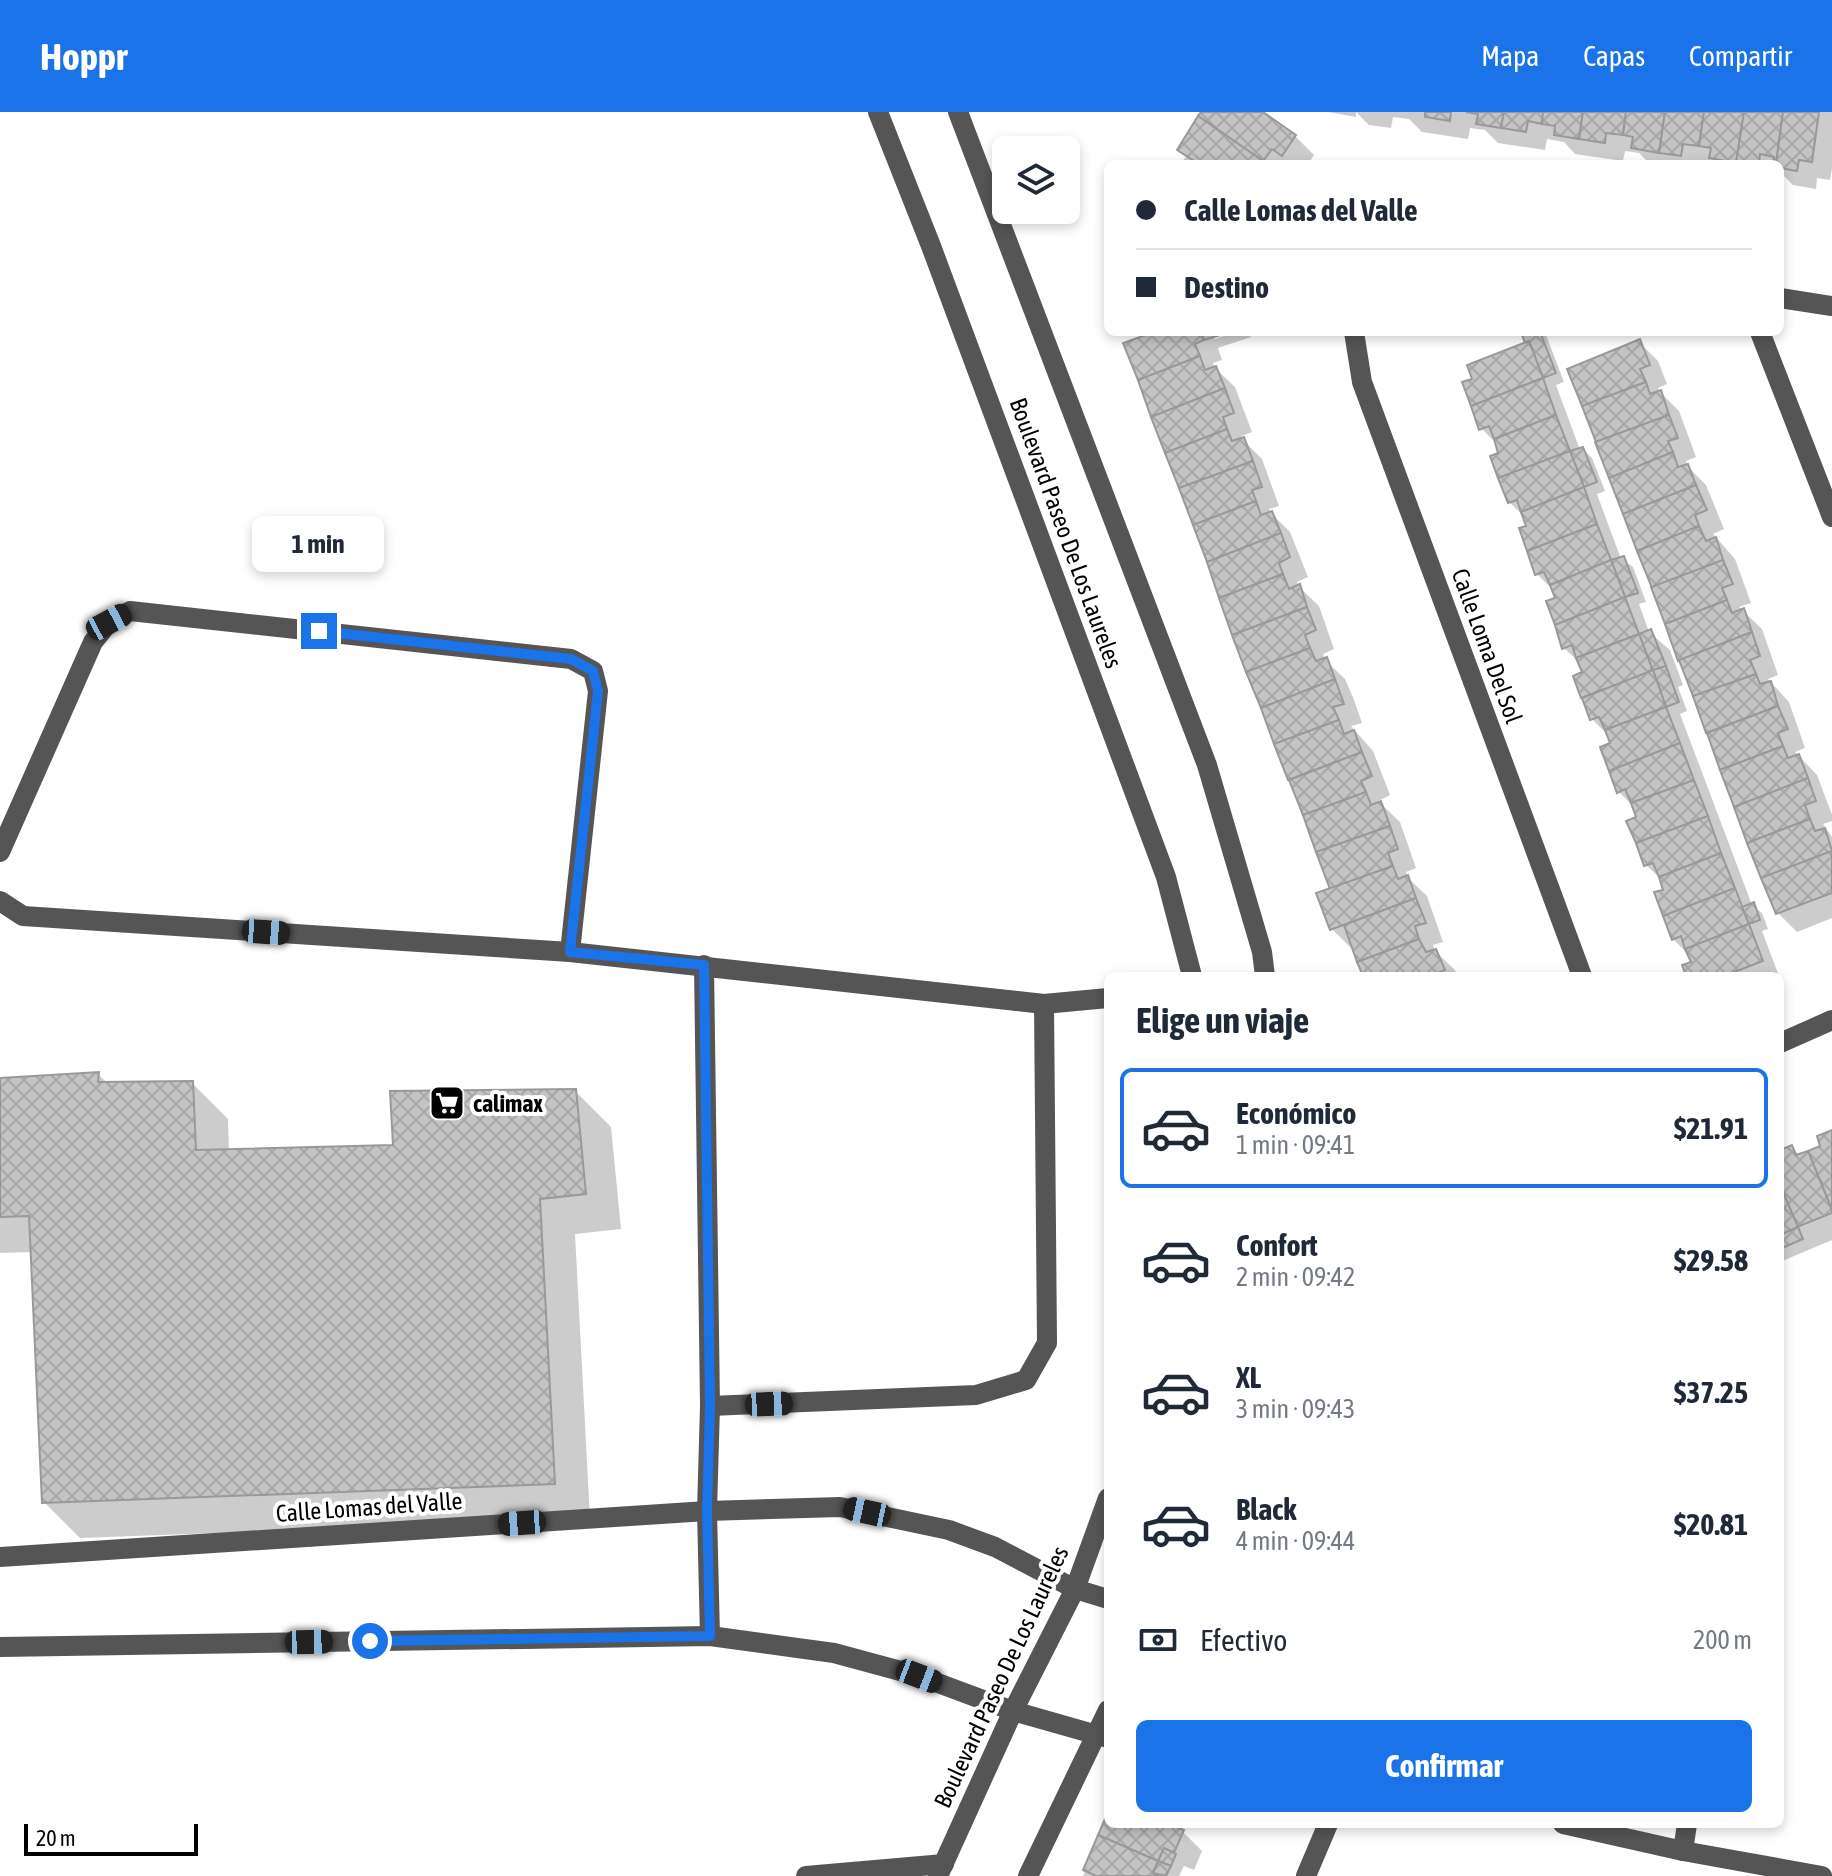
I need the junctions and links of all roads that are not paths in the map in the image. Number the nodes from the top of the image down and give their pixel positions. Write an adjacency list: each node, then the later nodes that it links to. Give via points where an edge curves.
1 (878, 112): 12 (street, Boulevard Paseo De Los Laureles, via 1166,877)
2 (958, 112): 13 (street, Boulevard Paseo De Los Laureles, via 1207,765)
3 (1784, 298): 4 (street)
4 (1831, 303)
5 (1355, 336): 14 (street, Calle Loma Del Sol, via 1362,382)
6 (1762, 336): 7 (street)
7 (1832, 517)
8 (0, 852): 10 (street, via 93,642 109,622 130,611 571,659 593,671 598,691)
9 (0, 901): 10 (street, via 23,916)
10 (570, 952): 11 (street)
11 (704, 965): 16 (street); 19 (street)
12 (1191, 972)
13 (1264, 972)
14 (1581, 972)
15 (1104, 998): 16 (street)
16 (1044, 1004): 19 (street, via 1047,1343 1026,1380 976,1395)
17 (1832, 1020): 18 (street)
18 (1784, 1041)
19 (710, 1406): 21 (street)
20 (1104, 1509): 23 (street, Boulevard Paseo De Los Laureles)
21 (707, 1511): 22 (street, Calle Lomas del Valle); 23 (street, Calle Lomas del Valle, via 840,1507 887,1516 995,1547); 25 (street)
22 (0, 1557)
23 (1075, 1589): 24 (street, Calle Lomas del Valle); 27 (street, Boulevard Paseo De Los Laureles)
24 (1104, 1598)
25 (710, 1636): 26 (street); 27 (street, via 834,1653 919,1676)
26 (0, 1647)
27 (1013, 1711): 28 (street); 33 (street, Boulevard Paseo De Los Laureles)
28 (1102, 1737): 35 (street)
29 (1326, 1828): 36 (street)
30 (1581, 1828): 32 (street)
31 (1686, 1828): 32 (street)
32 (1683, 1851): 37 (street)
33 (941, 1870): 34 (street)
34 (806, 1876)
35 (1028, 1876)
36 (1306, 1876)
37 (1822, 1876)

